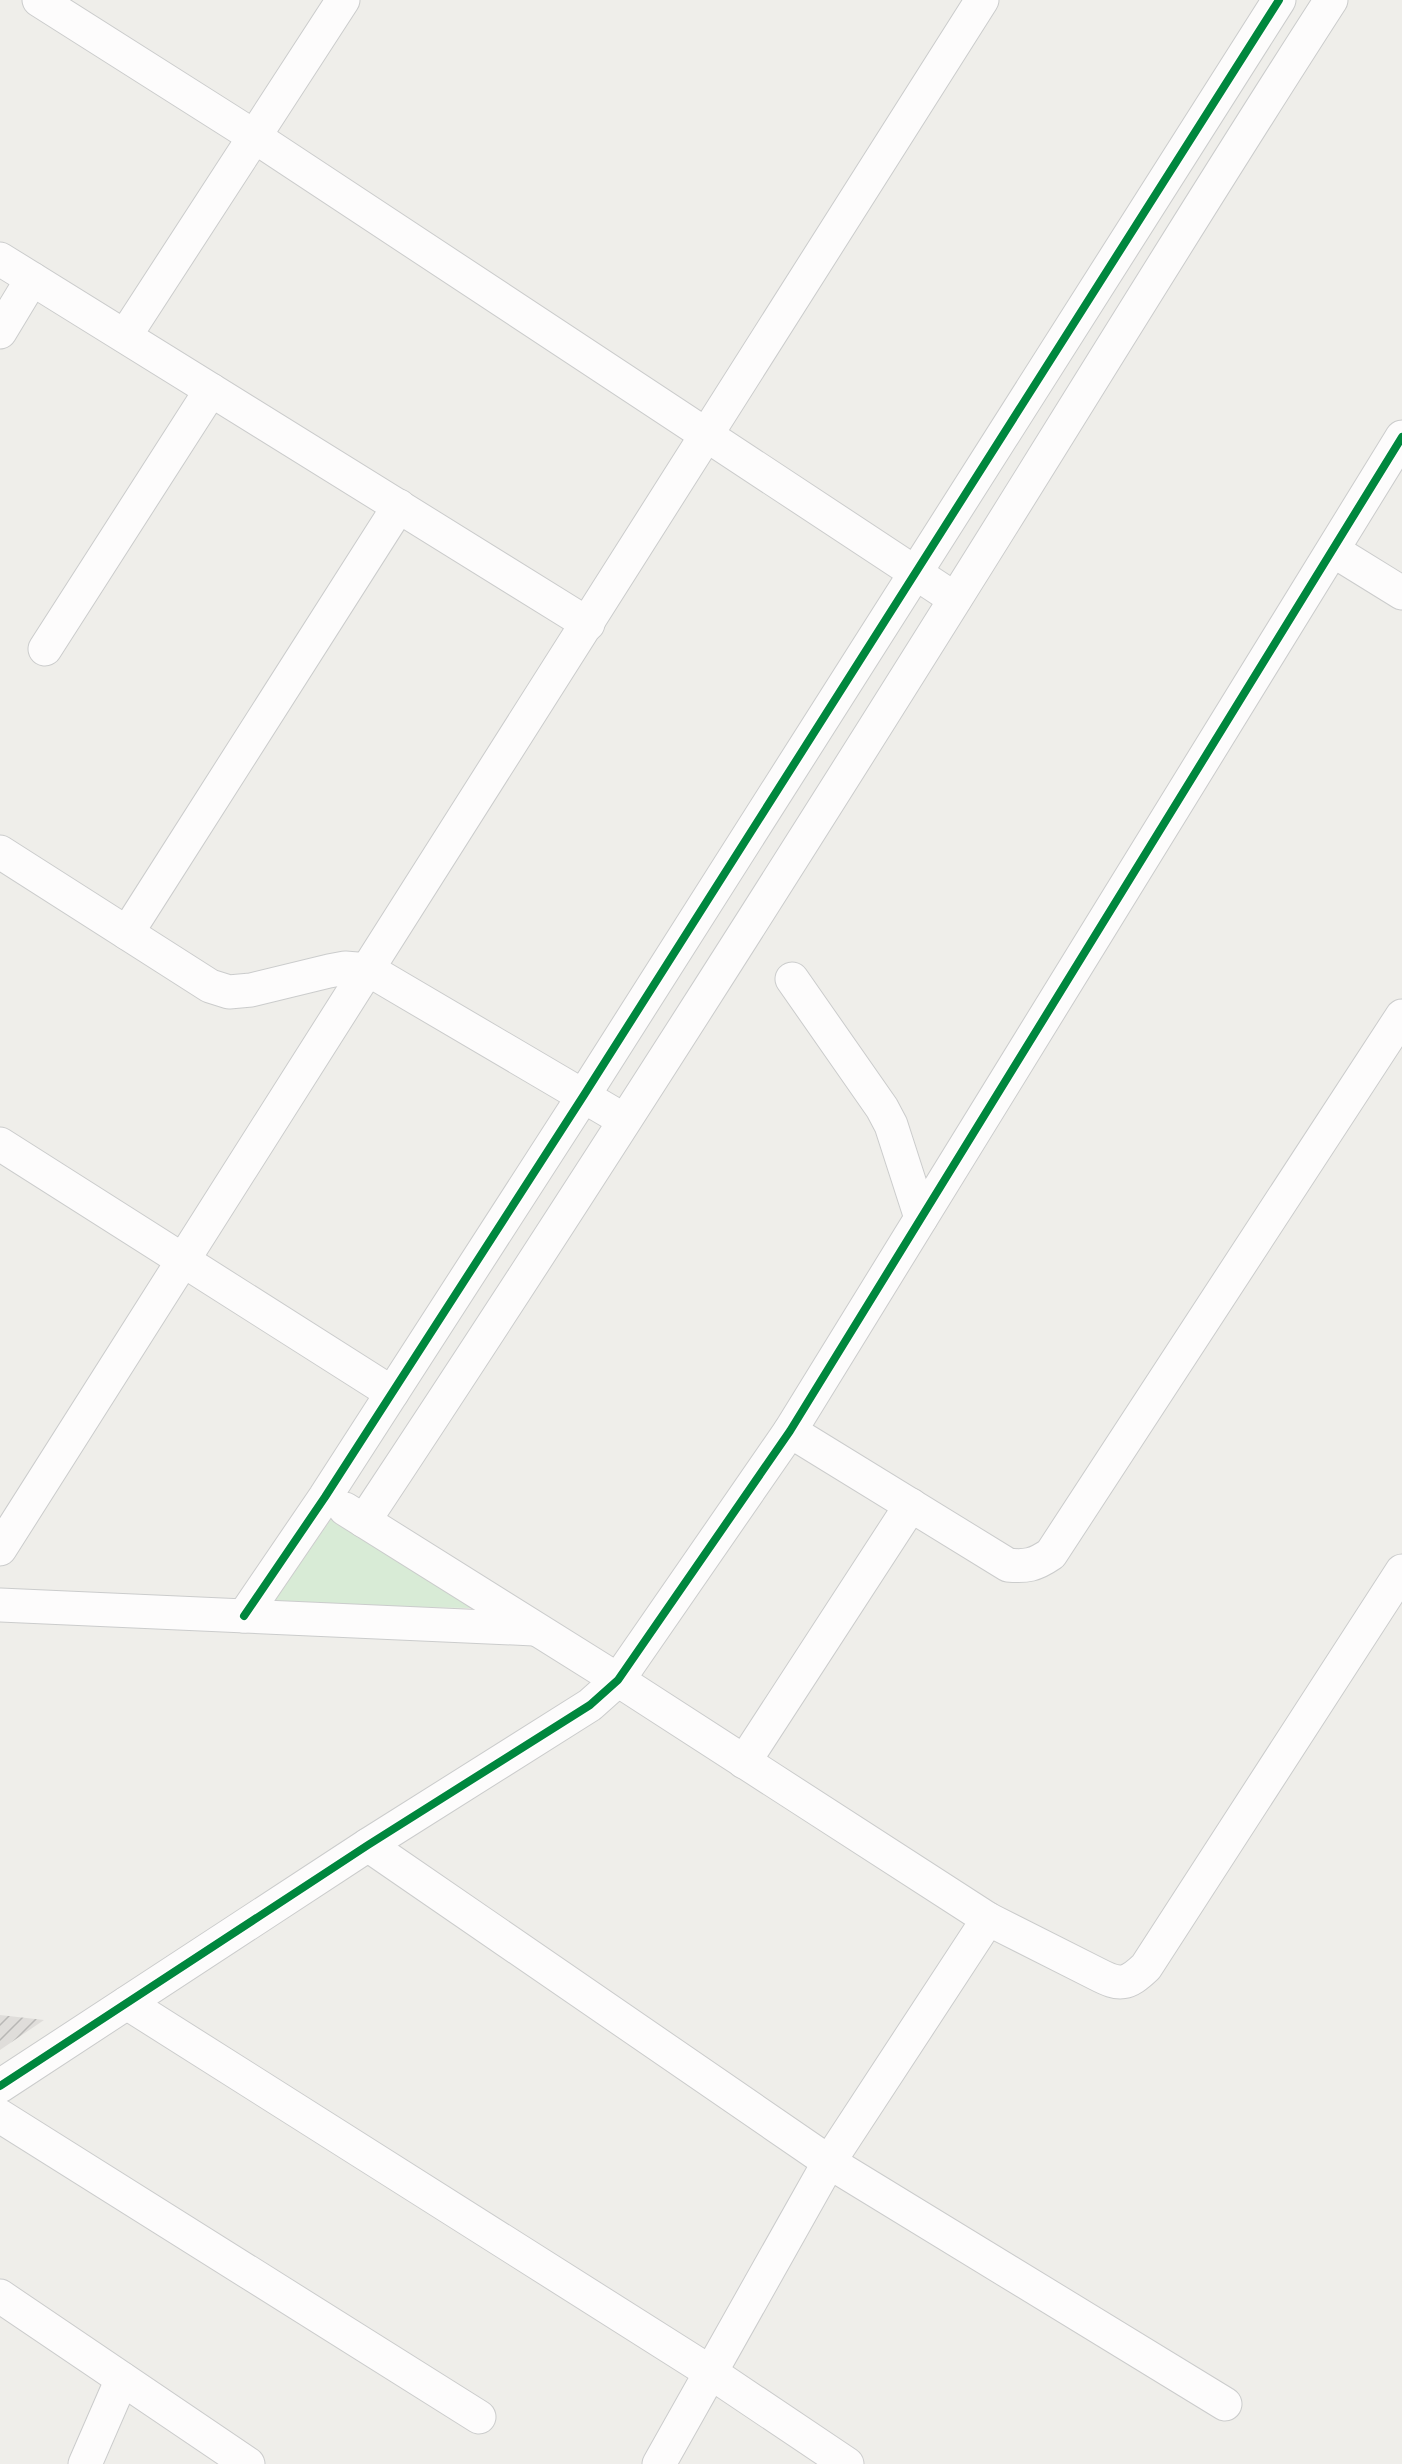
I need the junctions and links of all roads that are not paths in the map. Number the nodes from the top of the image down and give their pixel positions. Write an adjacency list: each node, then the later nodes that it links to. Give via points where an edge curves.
1 (39, 0): 6 (street)
2 (343, 0): 6 (street)
3 (982, 0): 14 (street)
4 (1279, 0): 7 (street)
5 (1331, 0): 8 (street)
6 (255, 137): 12 (street); 14 (street)
7 (1138, 224): 8 (street); 18 (street)
8 (1176, 243): 20 (street)
9 (0, 259): 10 (street)
10 (32, 279): 11 (street); 12 (street)
11 (0, 332)
12 (124, 336): 13 (street)
13 (211, 390): 16 (street); 22 (street)
14 (706, 435): 18 (street); 21 (street)
15 (1402, 437): 17 (street)
16 (399, 506): 21 (street); 24 (street)
17 (1334, 551): 19 (street); 33 (street)
18 (916, 573): 20 (street); 27 (street)
19 (1402, 593)
20 (955, 599): 28 (street)
21 (588, 624): 25 (street)
22 (45, 649)
23 (0, 852): 24 (street)
24 (127, 933): 25 (street, via 210,986 229,992 337,970)
25 (369, 970): 30 (street); 34 (street)
26 (792, 979): 33 (street, via 882,1108)
27 (651, 989): 28 (street); 30 (street)
28 (693, 1013): 31 (street)
29 (1402, 1016): 38 (street, via 1051,1554 1026,1567 1008,1564)
30 (584, 1095): 31 (street); 35 (street)
31 (624, 1120): 39 (street)
32 (0, 1144): 34 (street)
33 (921, 1218): 36 (street)
34 (185, 1261): 35 (street); 40 (street)
35 (392, 1393): 37 (street)
36 (790, 1431): 38 (street); 45 (street)
37 (325, 1497): 39 (street); 43 (street)
38 (911, 1505): 46 (street)
39 (364, 1521): 44 (street)
40 (0, 1549)
41 (1402, 1571): 48 (street, via 1146,1967 1133,1979 1112,1982)
42 (0, 1605): 43 (street)
43 (244, 1616): 44 (street)
44 (536, 1629): 45 (street)
45 (618, 1680): 46 (street); 47 (street, via 591,1705)
46 (744, 1762): 48 (street)
47 (368, 1845): 49 (street); 52 (street)
48 (988, 1919): 52 (street)
49 (127, 2003): 50 (street); 54 (street)
50 (0, 2086)
51 (0, 2116): 57 (street)
52 (829, 2162): 54 (street); 56 (street)
53 (0, 2296): 55 (street)
54 (710, 2372): 60 (street); 61 (street)
55 (122, 2379): 58 (street); 59 (street)
56 (1225, 2404)
57 (479, 2417)
58 (85, 2464)
59 (248, 2464)
60 (659, 2464)
61 (847, 2464)

